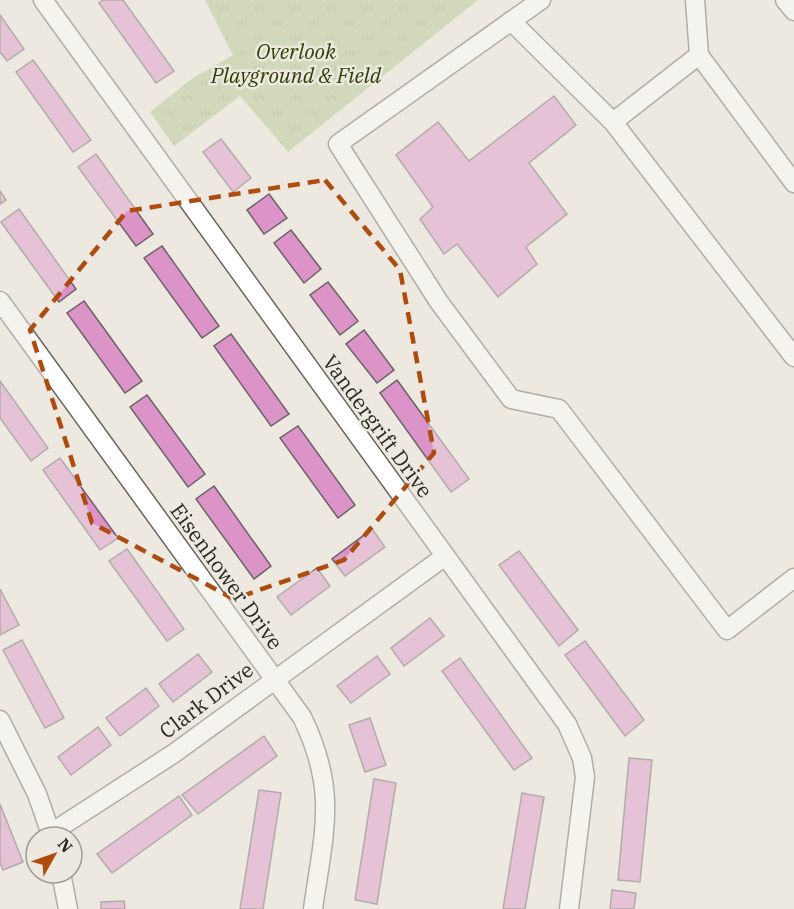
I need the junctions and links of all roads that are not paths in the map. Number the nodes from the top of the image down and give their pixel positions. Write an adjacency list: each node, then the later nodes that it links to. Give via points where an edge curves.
1 (43, 0): 12 (street, Vandergrift Drive)
2 (541, 0): 6 (street)
3 (694, 0): 7 (street)
4 (785, 0): 5 (street)
5 (794, 11)
6 (511, 21): 8 (street); 13 (street, via 338,144 439,302 512,399 559,409 727,630)
7 (699, 55): 8 (street); 9 (street)
8 (613, 122): 11 (street)
9 (794, 183)
10 (0, 301): 14 (street, Eisenhower Drive)
11 (794, 357)
12 (444, 557): 14 (street, Clark Drive); 21 (street, Vandergrift Drive, via 576,740 585,777)
13 (794, 578)
14 (273, 678): 17 (street, Clark Drive, via 173,754); 20 (street, Eisenhower Drive, via 302,717 323,771 325,820)
15 (0, 720): 16 (street)
16 (48, 825)
17 (67, 825)
18 (63, 885): 19 (street)
19 (68, 909)
20 (313, 909)
21 (569, 909)

